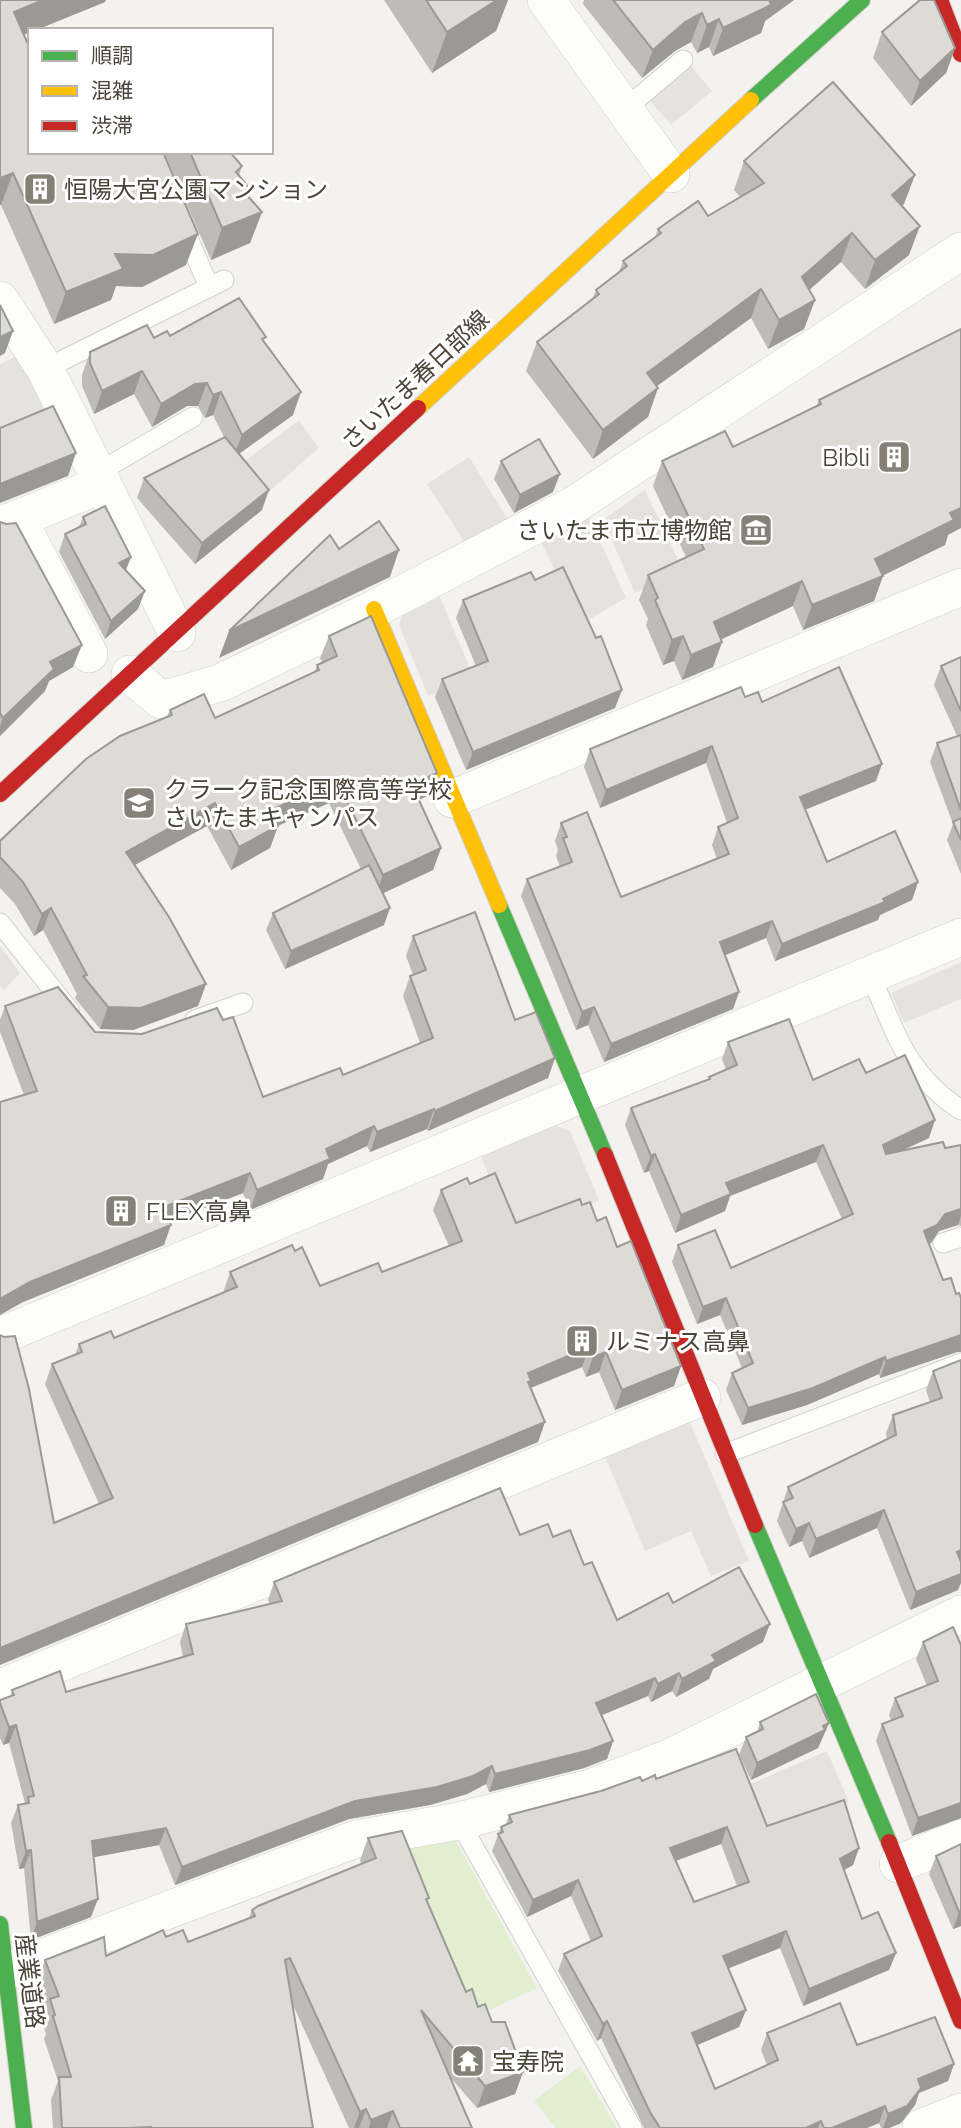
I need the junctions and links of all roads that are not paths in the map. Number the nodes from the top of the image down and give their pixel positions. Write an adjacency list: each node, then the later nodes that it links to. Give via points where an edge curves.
1 (862, 0): 7 (street, さいたま春日部線)
2 (940, 0): 4 (street)
3 (555, 4): 6 (street)
4 (961, 54)
5 (684, 60): 6 (lane)
6 (625, 110): 7 (street)
7 (671, 174): 17 (street, さいたま春日部線)
8 (172, 201): 11 (lane, via 216,283)
9 (961, 251): 16 (street, via 575,505)
10 (0, 300): 11 (street)
11 (45, 369): 13 (street)
12 (193, 417): 13 (lane)
13 (100, 478): 14 (street); 17 (street)
14 (9, 522): 18 (street)
15 (961, 587): 21 (street)
16 (374, 609): 19 (street, via 201,691 161,700); 21 (street)
17 (177, 633): 19 (street, さいたま春日部線)
18 (89, 654)
19 (130, 674): 20 (street, さいたま春日部線)
20 (0, 794)
21 (452, 799): 28 (street)
22 (0, 923): 27 (lane)
23 (961, 937): 24 (street)
24 (870, 974): 28 (street); 29 (lane, via 908,1062 937,1094)
25 (243, 1003): 26 (lane)
26 (171, 1029)
27 (85, 1031)
28 (579, 1095): 30 (street); 32 (street)
29 (961, 1110)
30 (0, 1336)
31 (961, 1363): 33 (lane)
32 (702, 1397): 33 (street); 36 (street)
33 (725, 1454): 35 (street)
34 (961, 1614): 35 (street)
35 (820, 1681): 37 (street, via 669,1758 590,1788); 39 (street)
36 (0, 1688)
37 (459, 1821): 41 (street, via 356,1839); 45 (lane)
38 (961, 1838): 39 (street)
39 (898, 1864): 42 (street)
40 (0, 1924): 41 (street, 産業道路)
41 (7, 1971): 44 (street, 産業道路)
42 (961, 2021)
43 (961, 2112): 46 (street)
44 (24, 2128)
45 (632, 2128)
46 (921, 2128)

